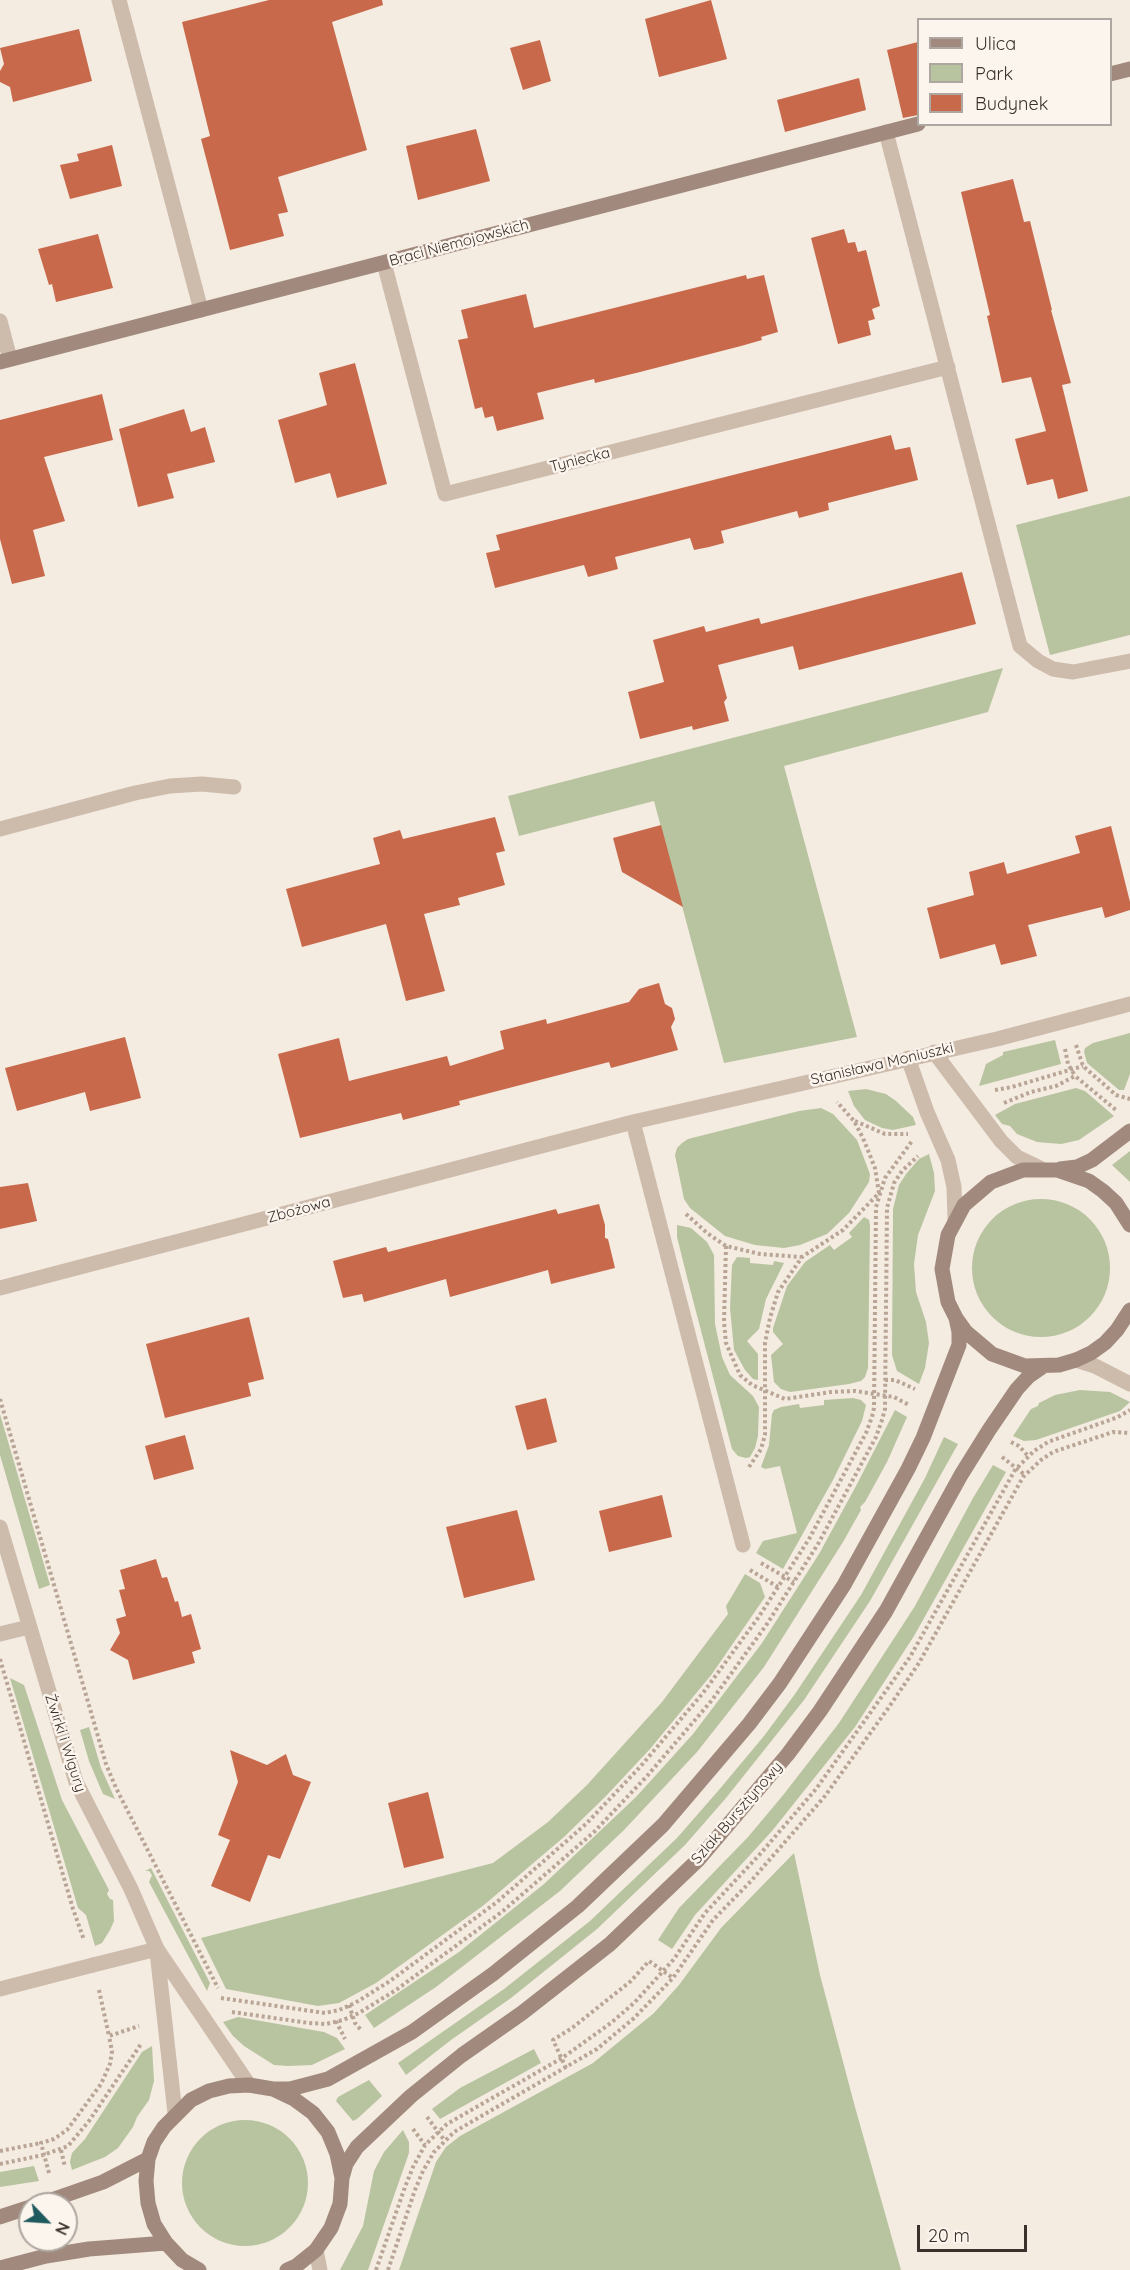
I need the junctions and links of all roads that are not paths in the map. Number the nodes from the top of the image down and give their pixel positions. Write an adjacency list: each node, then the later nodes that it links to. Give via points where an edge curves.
1 (119, 0): 7 (street)
2 (1130, 69): 3 (main road)
3 (1112, 74)
4 (917, 124): 5 (main road, Braci Niemojowskich)
5 (886, 132): 6 (main road, Braci Niemojowskich); 10 (street)
6 (384, 263): 7 (main road, Braci Niemojowskich); 10 (street, Tyniecka, via 445,494)
7 (201, 310): 9 (main road, Braci Niemojowskich)
8 (0, 321): 9 (street)
9 (5, 360)
10 (948, 367): 11 (street, via 1020,646 1053,669 1073,672)
11 (1130, 661)
12 (234, 787): 13 (street, via 170,786)
13 (0, 829)
14 (1130, 1004): 15 (street, Stanisława Moniuszki)
15 (934, 1052): 16 (street, Stanisława Moniuszki); 20 (street, via 1017,1157)
16 (908, 1058): 17 (street, Stanisława Moniuszki); 22 (street, via 948,1160)
17 (633, 1122): 18 (street, Stanisława Moniuszki); 31 (street)
18 (599, 1131): 24 (street, Zbożowa)
19 (1130, 1131): 21 (main road, via 1092,1160)
20 (1040, 1168): 21 (main road); 22 (main road, via 991,1182 964,1205)
21 (1057, 1170): 23 (main road, via 1089,1181 1103,1191)
22 (955, 1219): 26 (main road, via 945,1243 942,1269)
23 (1130, 1225)
24 (0, 1288)
25 (1130, 1310): 27 (main road, via 1106,1343)
26 (956, 1318): 28 (main road, via 992,1354); 37 (main road, via 959,1345 931,1417 908,1469 844,1586 749,1724 663,1825 578,1906 412,2032 342,2073 309,2085)
27 (1076, 1360): 28 (main road); 29 (street)
28 (1042, 1367): 40 (main road, Szlak Bursztynowy, via 1017,1389 980,1444 886,1611 831,1694 788,1754 699,1858 610,1944 398,2108 357,2146)
29 (1130, 1384)
30 (0, 1527): 32 (street, Żwirki i Wigury)
31 (743, 1545)
32 (29, 1627): 33 (street); 34 (street, Żwirki i Wigury, via 76,1782)
33 (0, 1634)
34 (157, 1949): 35 (street); 36 (street, Żwirki i Wigury); 38 (street, Żwirki i Wigury)
35 (0, 1989)
36 (249, 2085): 37 (main road); 38 (main road, via 209,2091)
37 (273, 2089): 40 (main road, via 313,2113 328,2132 338,2154)
38 (175, 2113): 39 (main road, via 154,2142)
39 (148, 2159): 41 (main road); 44 (main road, via 148,2203 154,2224)
40 (342, 2178): 45 (main road, via 340,2204 331,2229)
41 (74, 2192)
42 (18, 2211): 43 (main road)
43 (0, 2217)
44 (166, 2243): 46 (main road, via 89,2249); 47 (main road, via 182,2260)
45 (316, 2250): 48 (main road); 49 (street)
46 (0, 2268)
47 (199, 2270)
48 (287, 2270)
49 (320, 2270)

